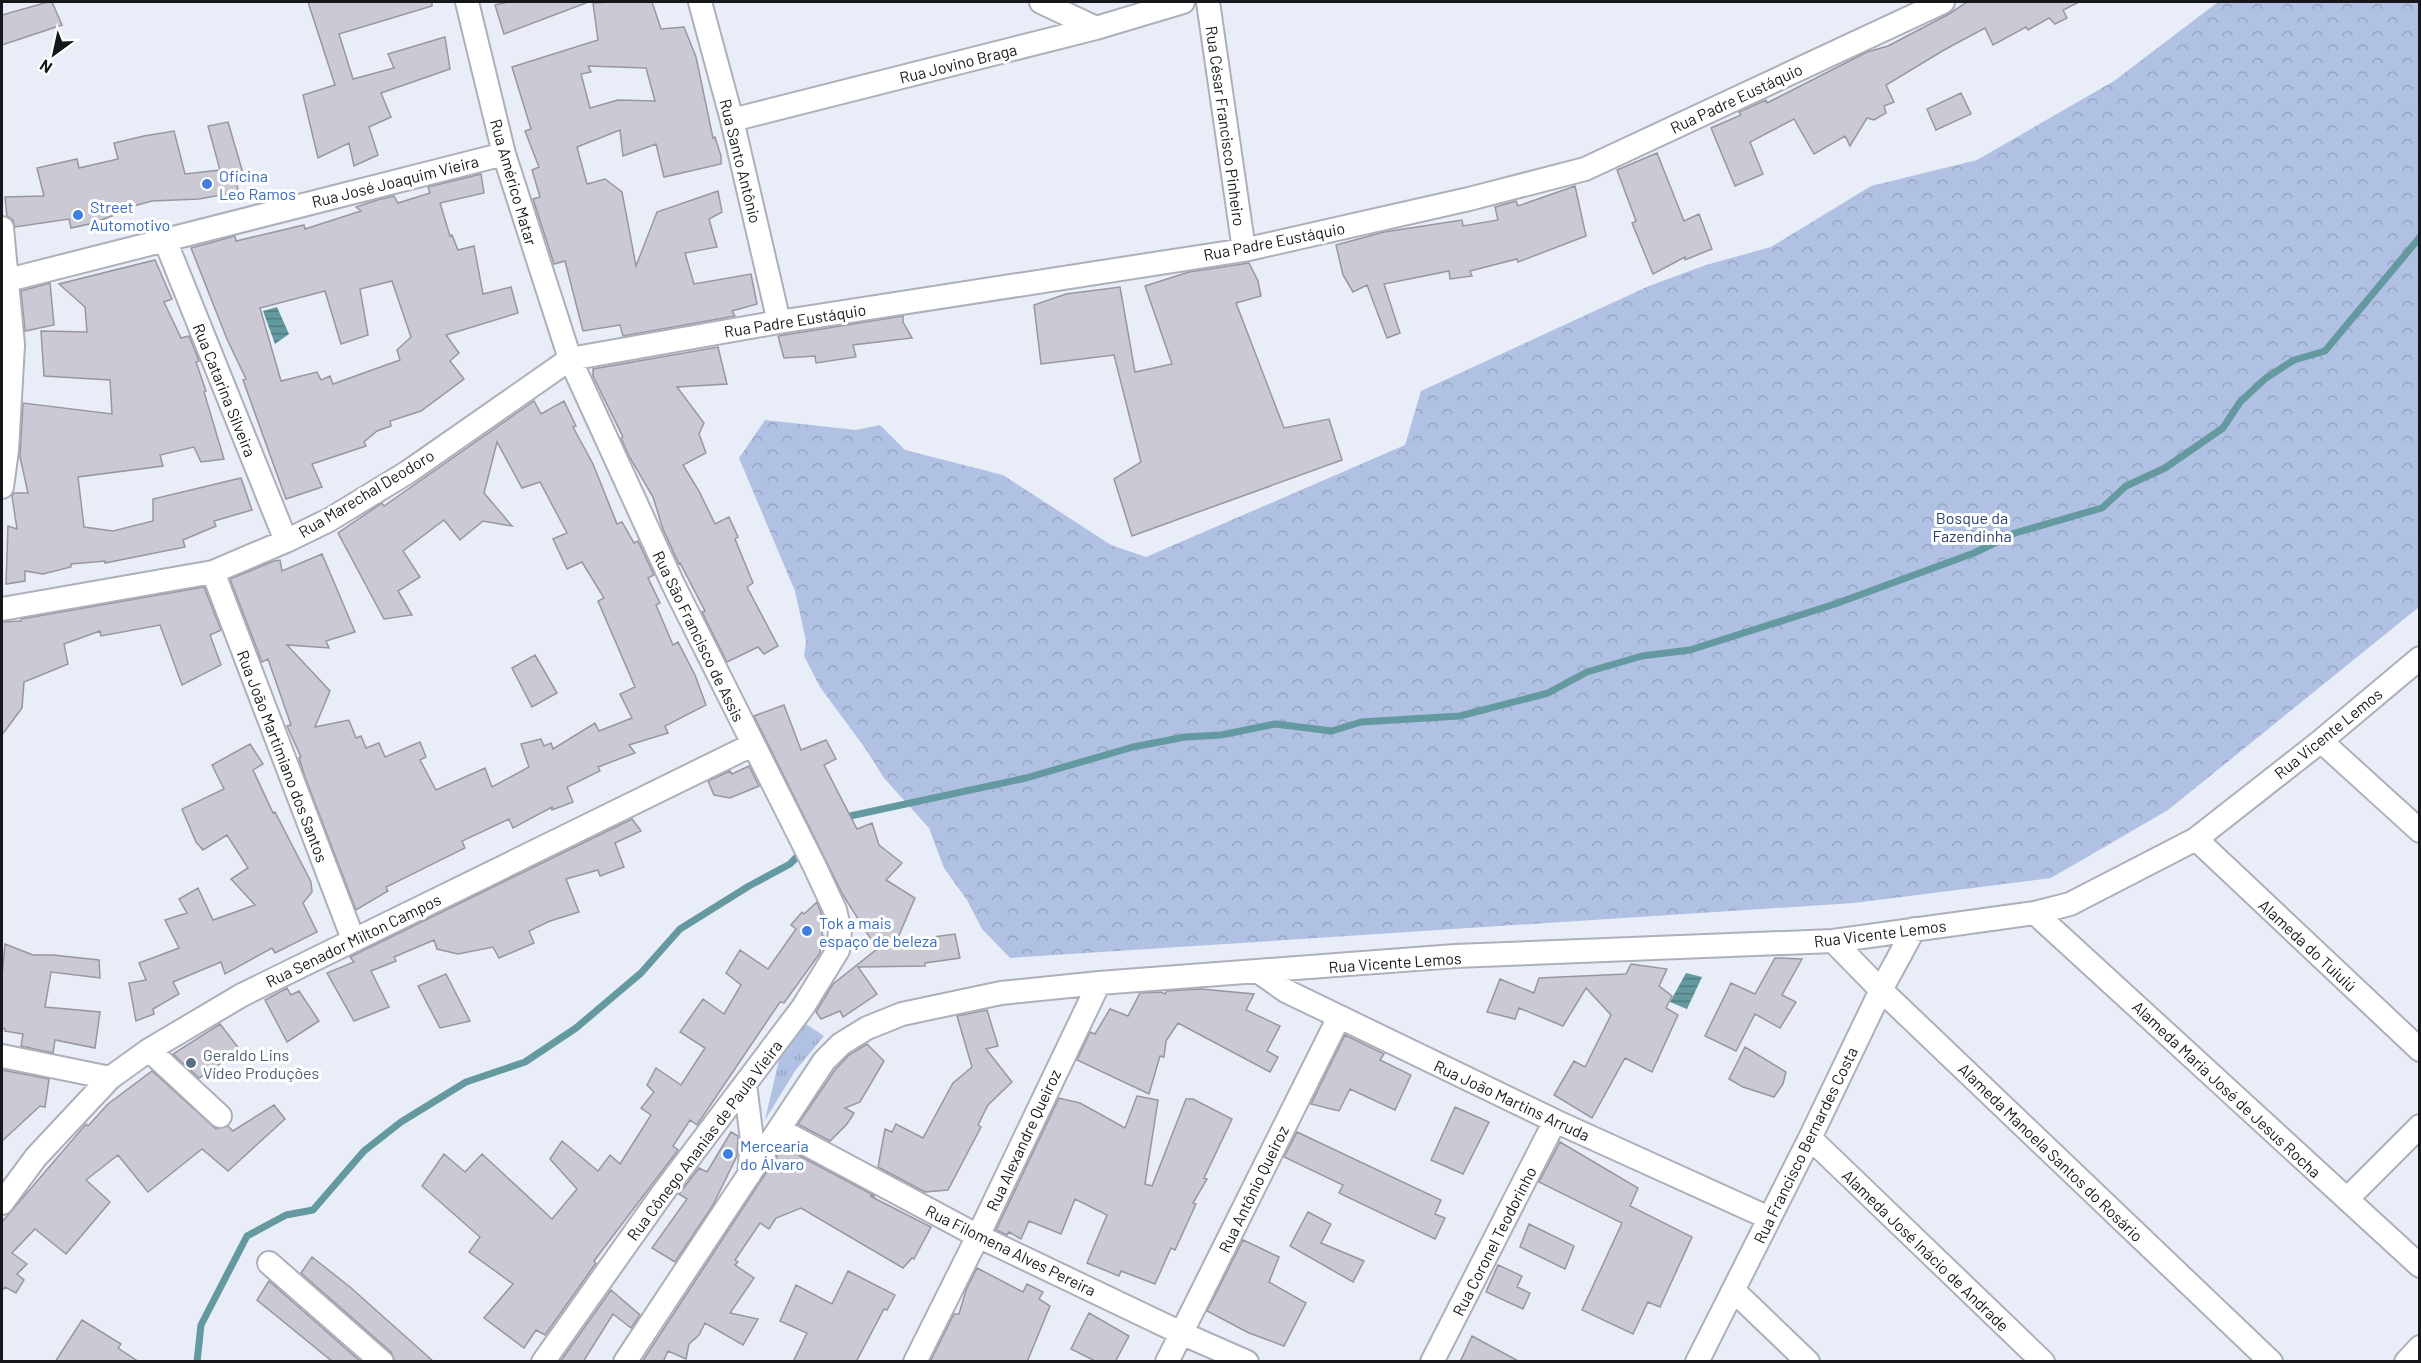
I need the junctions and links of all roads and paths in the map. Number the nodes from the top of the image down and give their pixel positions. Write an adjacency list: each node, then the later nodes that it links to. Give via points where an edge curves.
1 (467, 2): 9 (street, Rua Américo Matar)
2 (700, 2): 8 (street, Rua Santo Antônio)
3 (1041, 2): 7 (street)
4 (1183, 2): 7 (street, Rua Jovino Braga)
5 (1208, 2): 12 (street, Rua César Francisco Pinheiro)
6 (1943, 2): 12 (street, Rua Padre Eustáquio, via 1585,169)
7 (1096, 28): 8 (street, Rua Jovino Braga)
8 (732, 120): 14 (street, Rua Santo Antônio)
9 (504, 154): 11 (street, Rua José Joaquim Vieira); 15 (street, Rua Américo Matar)
10 (2, 228): 13 (street)
11 (165, 240): 13 (street, Rua José Joaquim Vieira); 17 (street, Rua Catarina Silveira)
12 (1244, 250): 14 (street, Rua Padre Eustáquio)
13 (8, 280): 16 (street, via 13,345)
14 (779, 322): 15 (street, Rua Padre Eustáquio)
15 (570, 359): 17 (street, Rua Marechal Deodoro, via 408,472); 22 (street, Rua São Francisco de Assis)
16 (2, 487)
17 (286, 541): 18 (street, Rua Marechal Deodoro)
18 (213, 572): 19 (street, Rua Marechal Deodoro); 28 (street, Rua João Martimiano dos Santos)
19 (2, 609)
20 (2420, 658): 21 (street, Rua Vicente Lemos)
21 (2321, 741): 23 (street); 24 (street, Rua Vicente Lemos)
22 (752, 745): 25 (street, Rua São Francisco de Assis); 28 (street, Rua Senador Milton Campos)
23 (2420, 831)
24 (2196, 839): 26 (street, Rua Vicente Lemos, via 2070,904); 35 (street, Alameda do Tuiuiú)
25 (835, 910): 38 (street, Rua Cônego Ananias de Paula Vieira, via 840,931 838,950 803,1007)
26 (2036, 913): 27 (street, Rua Vicente Lemos); 45 (street, Alameda Maria José de Jesus Rocha)
27 (1914, 929): 29 (street, Rua Vicente Lemos); 32 (street, Rua Francisco Bernardes Costa)
28 (354, 939): 34 (street, Rua Senador Milton Campos, via 242,995)
29 (1833, 941): 30 (street, Rua Vicente Lemos, via 1455,956); 32 (street, Alameda Manoela Santos do Rosário)
30 (1259, 972): 31 (street, Rua Vicente Lemos); 33 (street, Rua João Martins Arruda, via 1286,991)
31 (1099, 983): 42 (street, Rua Vicente Lemos, via 1001,993 902,1014 867,1028 841,1044 824,1061); 48 (street, Rua Alexandre Queiroz)
32 (1881, 990): 43 (street, Rua Francisco Bernardes Costa); 64 (street, Alameda Manoela Santos do Rosário)
33 (1339, 1017): 40 (street, Rua João Martins Arruda); 52 (street, Rua Antônio Queiroz)
34 (149, 1050): 37 (street, Rua Senador Milton Campos); 39 (street)
35 (2420, 1050)
36 (2, 1056): 37 (street)
37 (110, 1078): 46 (street, Rua Senador Milton Campos, via 36,1158)
38 (745, 1084): 44 (street, via 751,1114); 55 (street, Rua Cônego Ananias de Paula Vieira)
39 (220, 1116)
40 (1555, 1121): 47 (street, Rua João Martins Arruda); 60 (street, Rua Coronel Teodorinho)
41 (2420, 1125): 45 (street)
42 (780, 1130): 44 (street, Rua Vicente Lemos); 48 (street, Rua Filomena Alves Pereira)
43 (1810, 1138): 47 (street, Rua Francisco Bernardes Costa); 63 (street, Alameda José Inácio de Andrade)
44 (749, 1178): 56 (street, Rua Vicente Lemos)
45 (2347, 1200): 50 (street, Alameda Maria José de Jesus Rocha)
46 (2, 1203)
47 (1769, 1218): 51 (street, Rua Francisco Bernardes Costa)
48 (978, 1236): 52 (street, Rua Filomena Alves Pereira); 57 (street, Rua Alexandre Queiroz)
49 (269, 1263): 54 (street)
50 (2420, 1266)
51 (1733, 1290): 61 (street, Rua Francisco Bernardes Costa); 62 (street)
52 (1181, 1333): 58 (street, Rua Antônio Queiroz); 59 (street, Rua Filomena Alves Pereira)
53 (2420, 1347): 65 (street)
54 (382, 1362)
55 (543, 1362)
56 (625, 1362)
57 (915, 1362)
58 (1167, 1362)
59 (1247, 1362)
60 (1432, 1362)
61 (1698, 1362)
62 (1808, 1362)
63 (2043, 1362)
64 (2271, 1362)
65 (2406, 1362)

